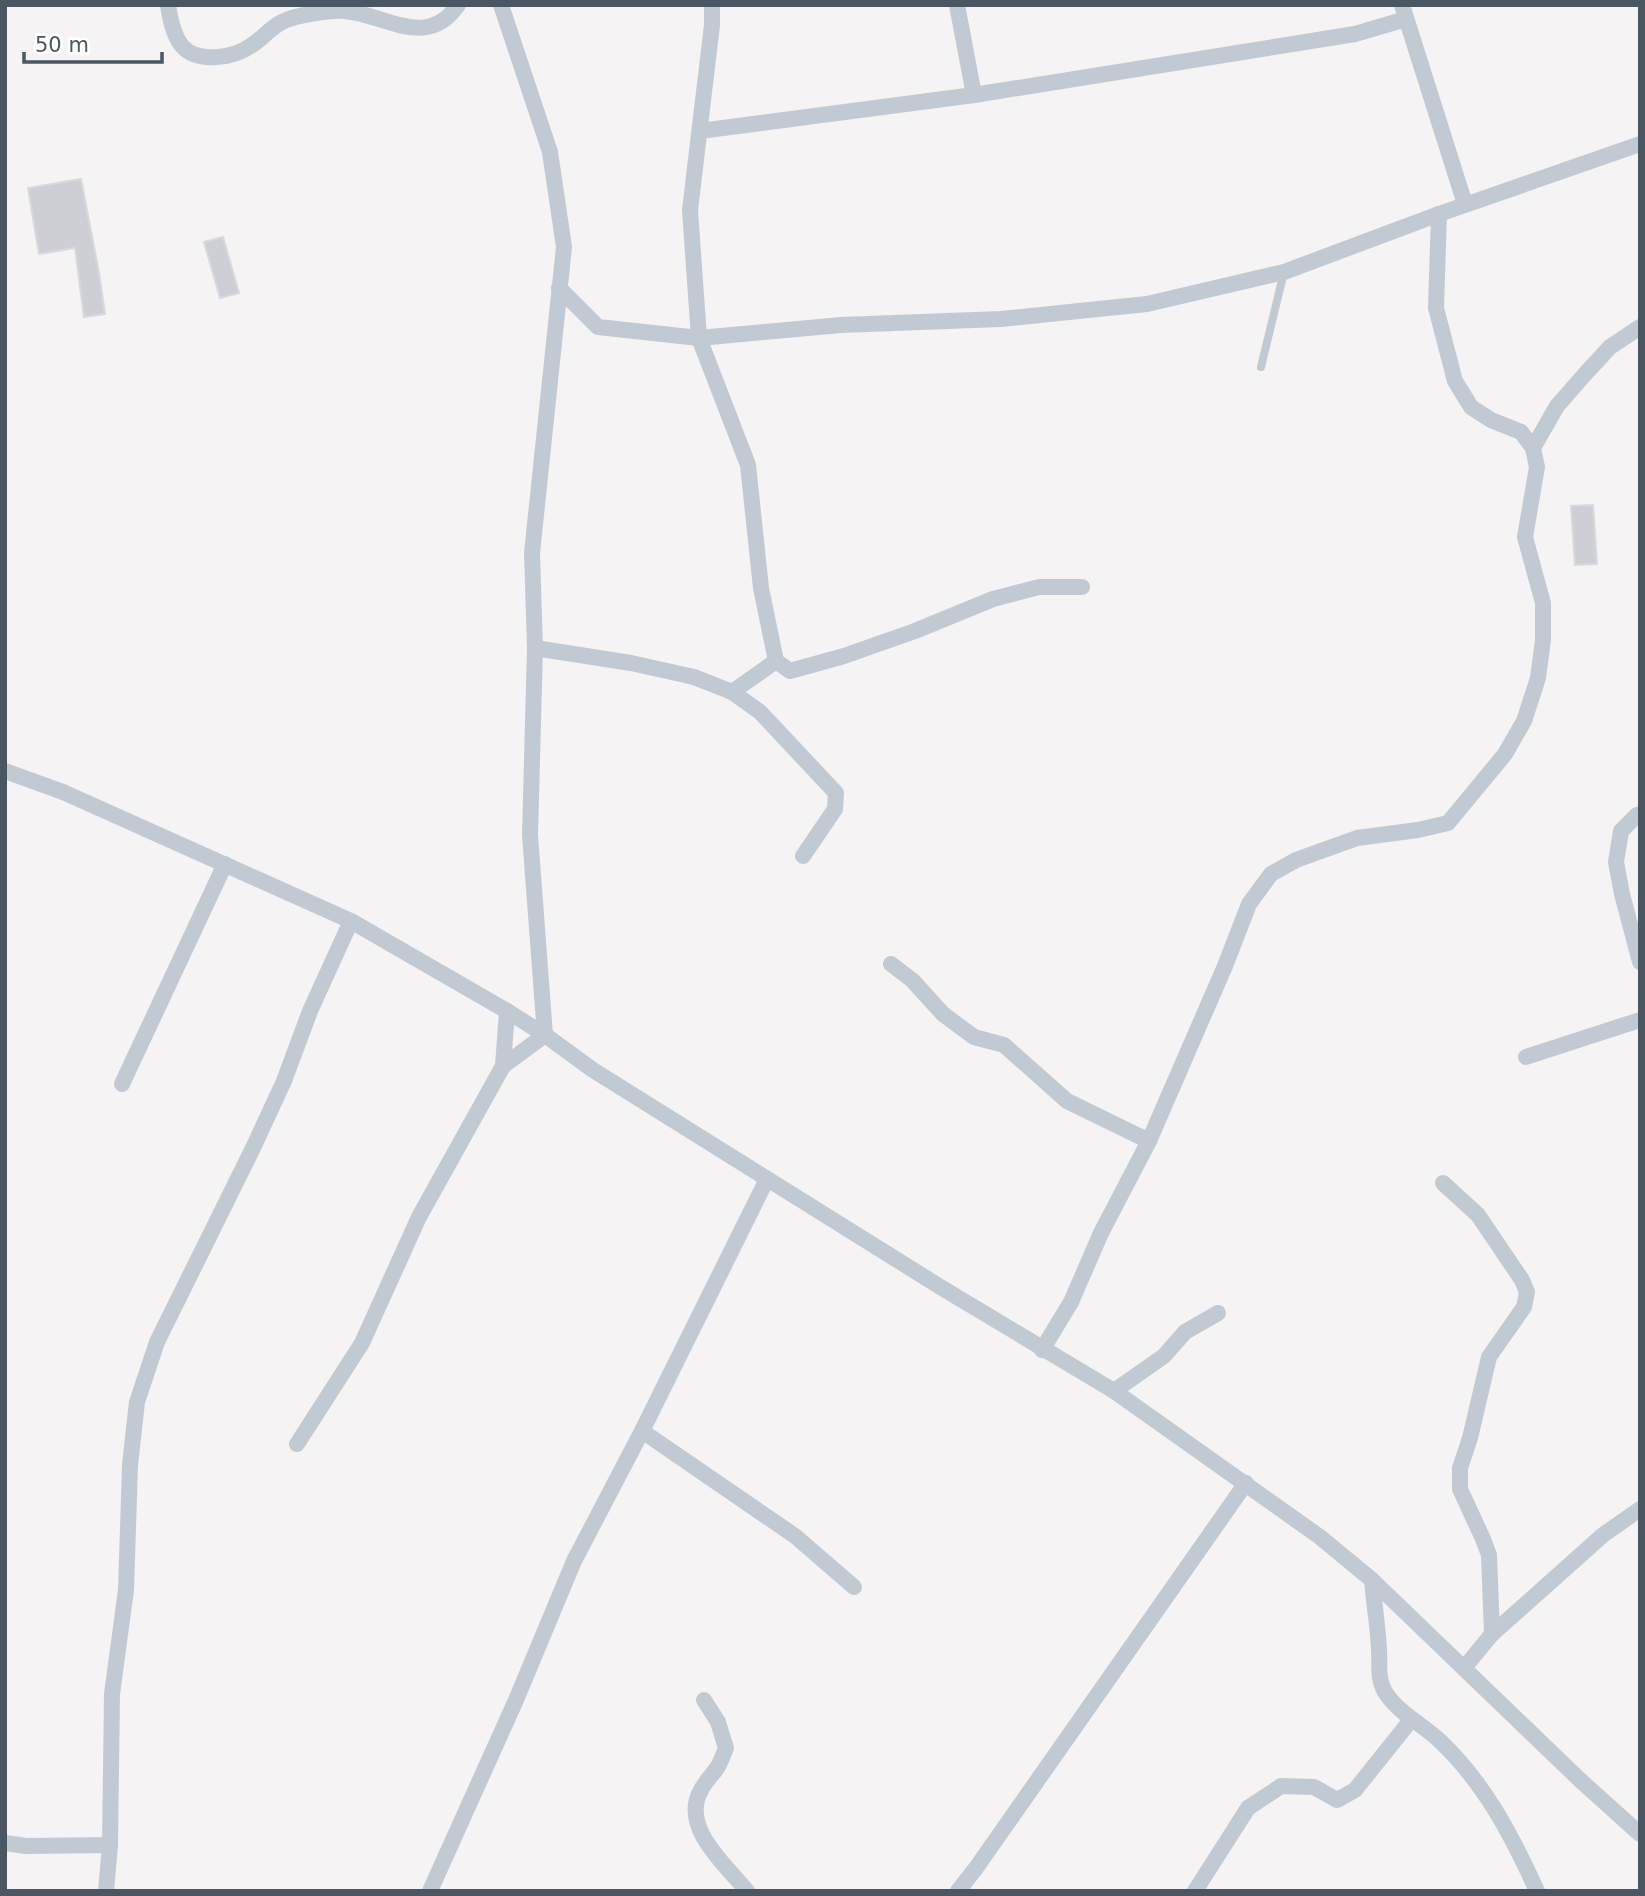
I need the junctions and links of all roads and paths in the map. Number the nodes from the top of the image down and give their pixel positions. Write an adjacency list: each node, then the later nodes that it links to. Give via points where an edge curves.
1 (168, 5): 2 (street, via 180,44 190,53 211,58 236,54 285,20 307,15 342,11 424,29 443,22)
2 (458, 5)
3 (501, 5): 13 (street, via 550,152 564,247)
4 (712, 5): 8 (street)
5 (957, 5): 7 (street)
6 (1404, 12): 7 (street, via 1355,34); 10 (street)
7 (974, 95): 8 (street)
8 (700, 131): 15 (street, via 690,210)
9 (1640, 144): 10 (street)
10 (1465, 204): 11 (street)
11 (1439, 214): 12 (street); 17 (street, via 1436,308 1455,381 1471,407 1521,432)
12 (1284, 272): 15 (street, via 1146,304 1001,319 841,325); 16 (lane)
13 (559, 288): 15 (street, via 598,327); 19 (street, via 532,553)
14 (1640, 327): 17 (street, via 1610,347 1586,373 1558,406)
15 (699, 338): 20 (street, via 748,465 761,588)
16 (1261, 367)
17 (1533, 448): 35 (street, via 1537,467 1525,537 1543,603 1543,640 1538,678 1524,722 1505,754 1448,823 1357,838 1271,873 1250,904)
18 (1082, 587): 20 (street, via 1039,587 1005,596 844,656 790,671)
19 (535, 648): 21 (street, via 694,677); 31 (street, via 530,835)
20 (776, 661): 21 (street)
21 (732, 692): 24 (street, via 760,712 836,793 835,809)
22 (5, 771): 25 (street)
23 (1640, 814): 27 (street, via 1621,831 1616,862)
24 (803, 856)
25 (225, 864): 26 (street); 34 (street)
26 (351, 921): 29 (street); 55 (street, via 284,1081 157,1342 137,1402 126,1590 112,1694)
27 (1640, 962)
28 (891, 964): 35 (street, via 943,1014 974,1037 1004,1045 1067,1101)
29 (507, 1011): 31 (street); 33 (street)
30 (1640, 1020): 32 (street)
31 (545, 1035): 33 (street); 36 (street)
32 (1526, 1057)
33 (503, 1066): 42 (street, via 419,1217 362,1343)
34 (122, 1084)
35 (1149, 1141): 39 (street, via 1071,1302)
36 (767, 1179): 39 (street); 41 (street)
37 (1443, 1183): 49 (street, via 1478,1215 1527,1292 1524,1307 1489,1357 1460,1468 1460,1489 1489,1555)
38 (1218, 1313): 40 (street, via 1185,1332 1164,1356)
39 (1042, 1350): 40 (street)
40 (1114, 1391): 43 (street)
41 (642, 1431): 48 (street, via 794,1536); 57 (street, via 574,1561)
42 (297, 1444)
43 (1246, 1483): 47 (street); 59 (street)
44 (1640, 1500): 46 (street)
45 (1640, 1509): 46 (street)
46 (1623, 1520): 49 (street)
47 (1372, 1580): 50 (street); 52 (street, via 1378,1675 1385,1693)
48 (854, 1587)
49 (1492, 1634): 50 (street)
50 (1464, 1668): 53 (street)
51 (704, 1700): 58 (street, via 718,1722 726,1748 700,1791 697,1826)
52 (1411, 1720): 60 (street, via 1355,1790 1337,1800 1314,1787 1281,1786 1248,1808); 61 (street, via 1440,1741 1483,1789)
53 (1640, 1834)
54 (5, 1843): 55 (street)
55 (110, 1845): 56 (street)
56 (106, 1891)
57 (430, 1891)
58 (747, 1891)
59 (958, 1891)
60 (1195, 1891)
61 (1537, 1891)

